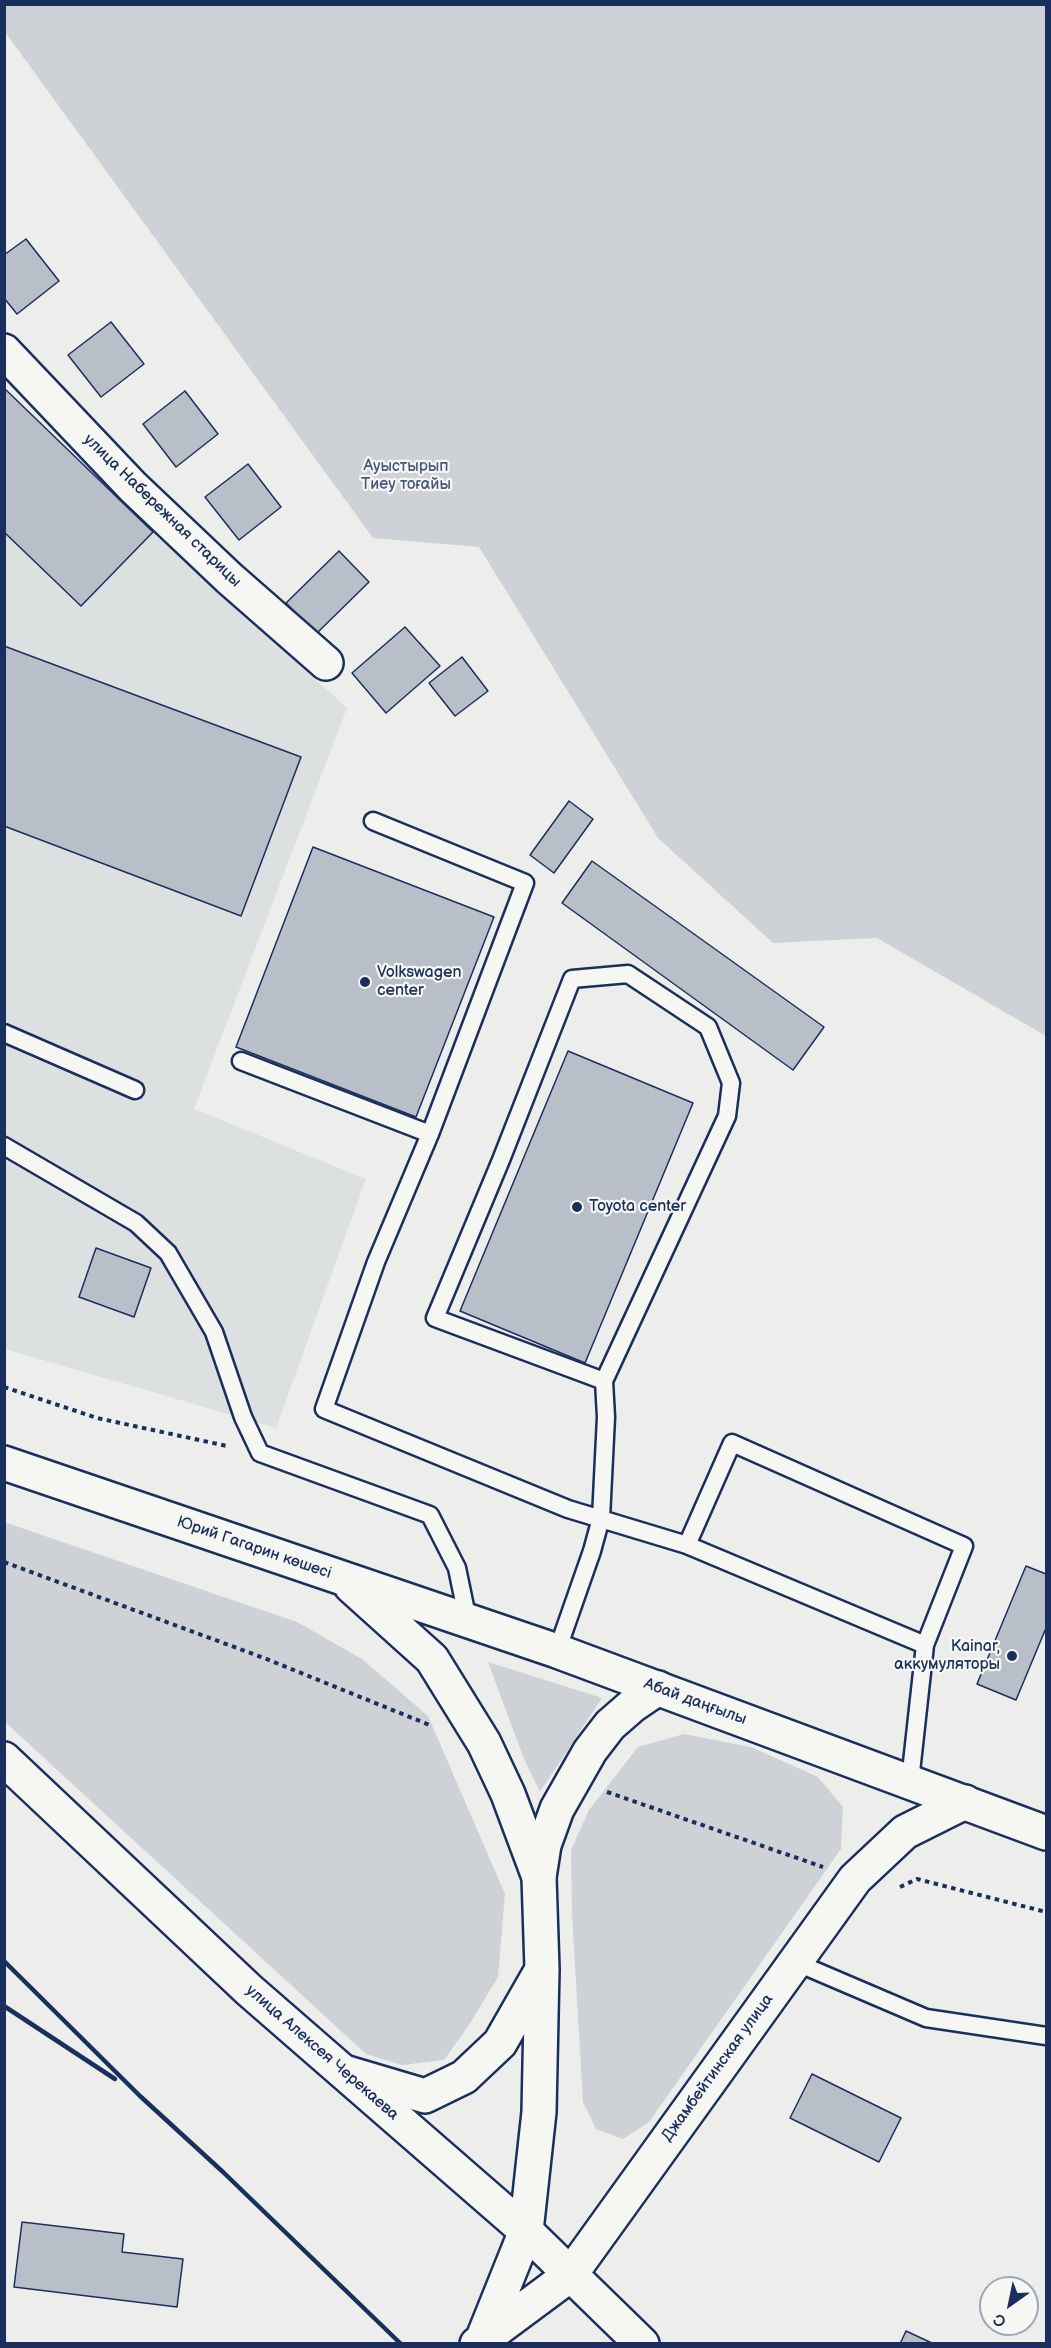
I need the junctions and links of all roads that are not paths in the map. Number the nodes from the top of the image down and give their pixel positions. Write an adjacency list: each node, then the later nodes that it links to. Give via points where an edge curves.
1 (4, 351): 2 (street, улица Набережная старицы, via 133,487)
2 (326, 663)
3 (373, 821): 7 (lane, via 525,883)
4 (4, 1033): 6 (lane)
5 (241, 1061): 7 (lane)
6 (135, 1090)
7 (430, 1134): 12 (lane, via 376,1262 324,1409 568,1509)
8 (4, 1146): 15 (lane, via 136,1223 168,1253 214,1332 243,1417 260,1453 430,1515 457,1568)
9 (604, 1381): 9 (lane, via 435,1318 572,979 628,974 708,1027 731,1083 727,1116); 12 (lane)
10 (4, 1463): 14 (street, Юрий Гагарин көшесі)
11 (4, 1474): 14 (street, Юрий Гагарин көшесі)
12 (601, 1518): 13 (lane); 17 (lane)
13 (687, 1545): 16 (lane); 16 (lane, via 732,1443 964,1546)
14 (341, 1577): 15 (street, Абай даңғылы); 23 (street, via 432,1659 484,1743)
15 (468, 1621): 17 (street, Абай даңғылы)
16 (925, 1645): 20 (lane)
17 (558, 1651): 18 (street, Абай даңғылы)
18 (658, 1688): 20 (street, Абай даңғылы); 23 (street, via 610,1725 590,1751 557,1809 544,1845)
19 (4, 1759): 27 (street, улица Алексея Черекаева, via 249,1990)
20 (910, 1781): 21 (street, Абай даңғылы)
21 (965, 1802): 22 (street, Абай даңғылы); 24 (street, Джамбейтинская улица, via 905,1832 855,1879)
22 (1047, 1833)
23 (539, 1877): 25 (street)
24 (795, 1962): 26 (lane, via 926,2018); 29 (street, Джамбейтинская улица)
25 (542, 1969): 27 (street, via 500,2043 464,2077 425,2096); 28 (street, via 539,2112)
26 (1047, 2036)
27 (344, 2072): 28 (street, улица Алексея Черекаева)
28 (526, 2231): 29 (street, улица Алексея Черекаева); 30 (street)
29 (570, 2275): 30 (street, Джамбейтинская улица); 31 (street, улица Алексея Черекаева)
30 (480, 2341)
31 (642, 2343)

